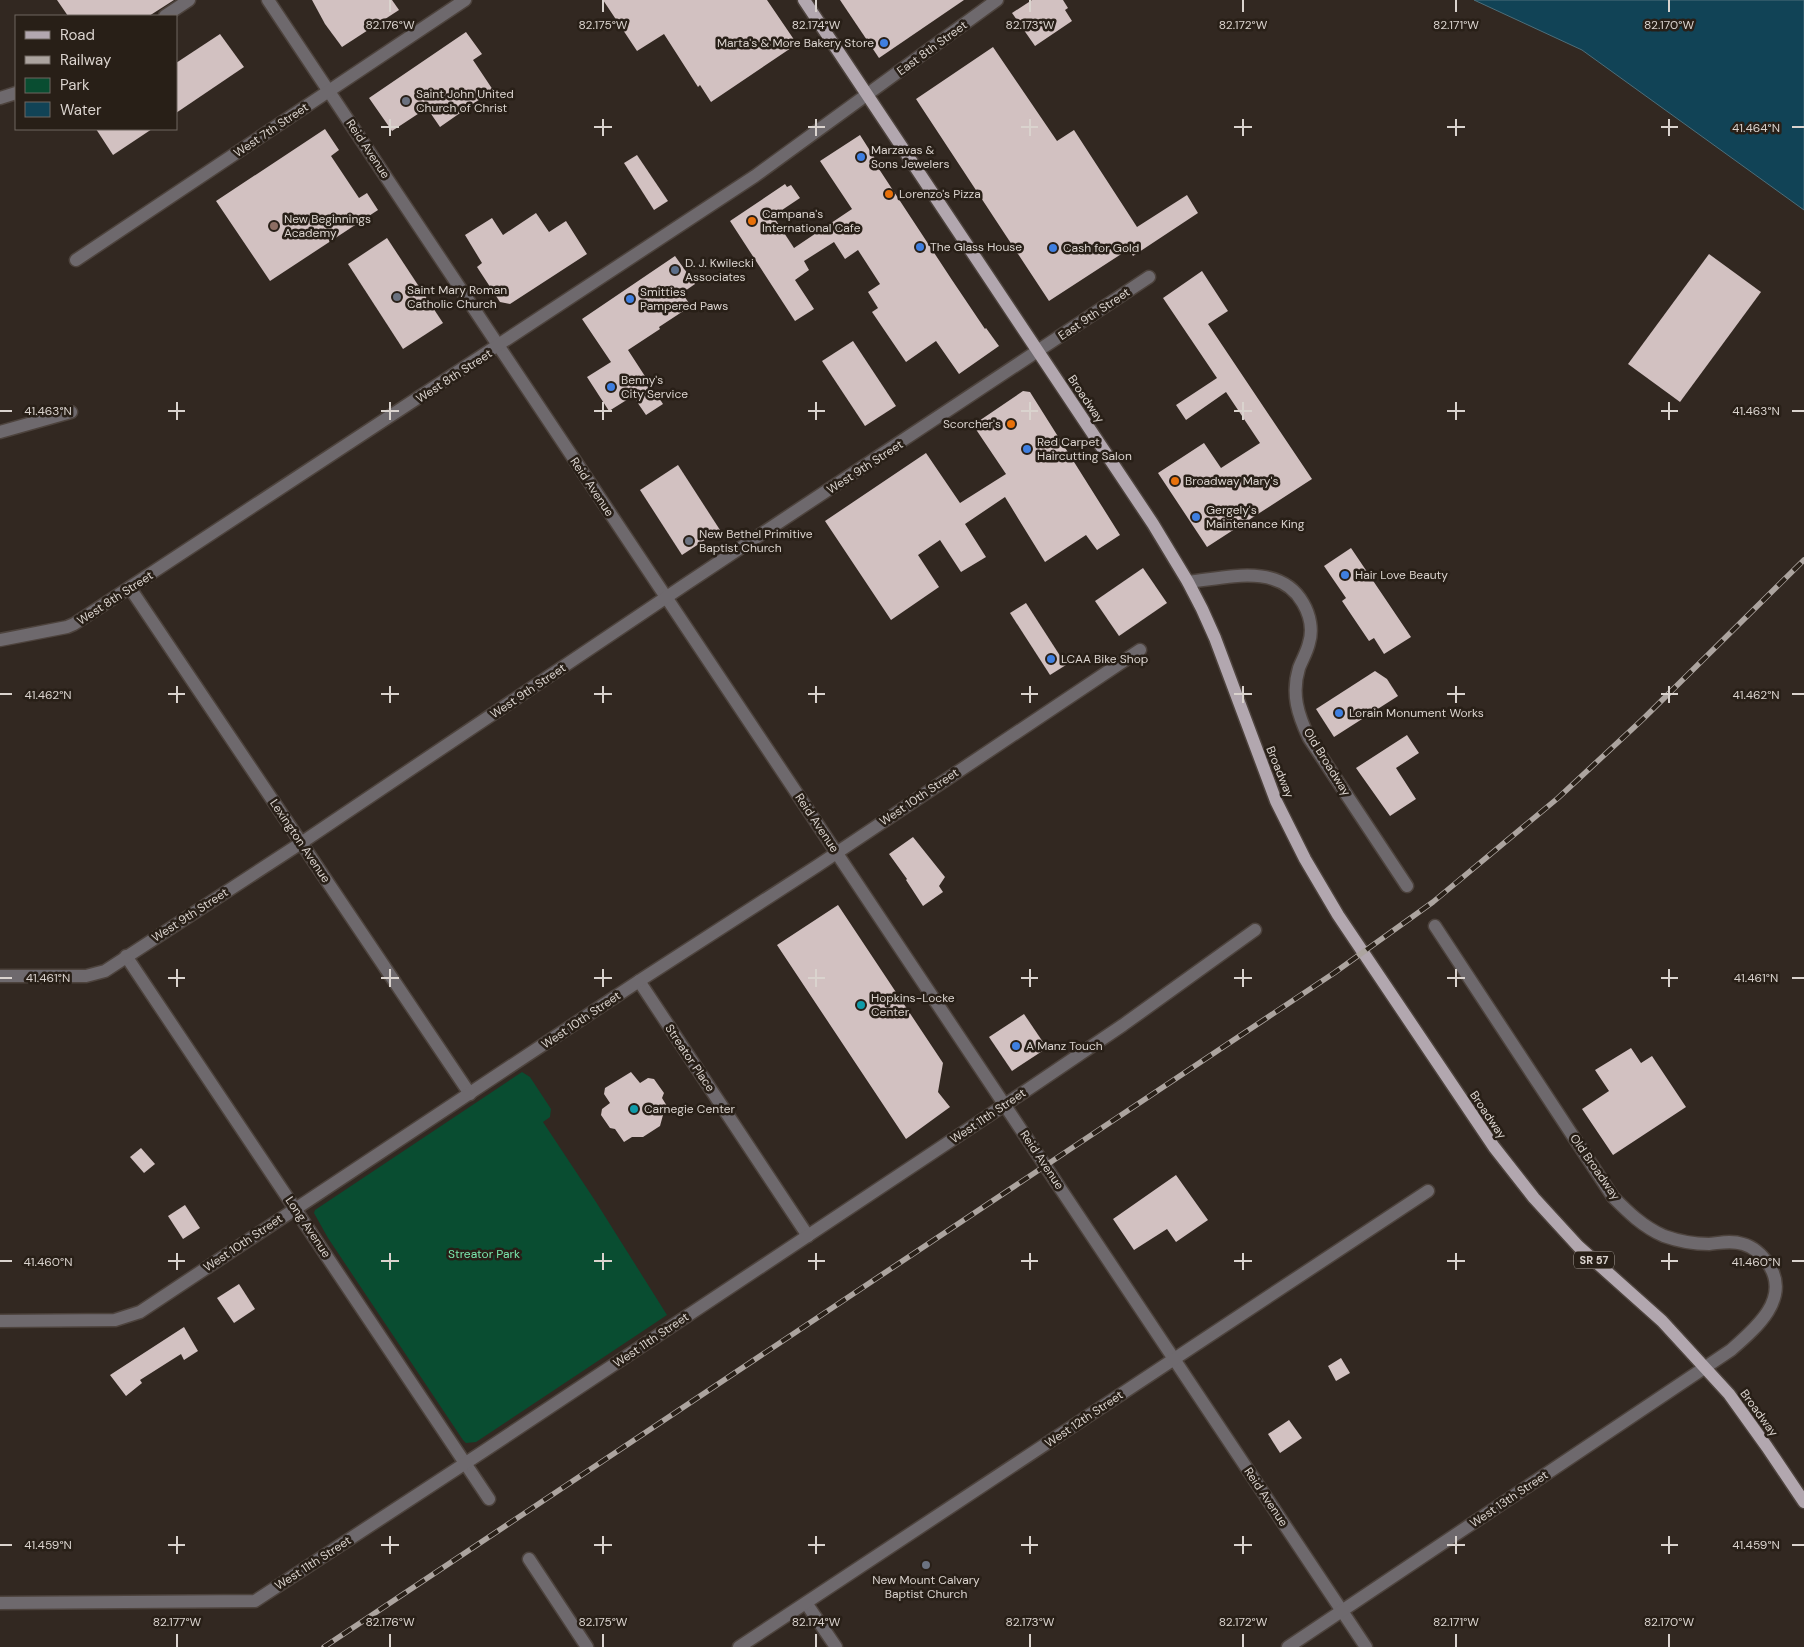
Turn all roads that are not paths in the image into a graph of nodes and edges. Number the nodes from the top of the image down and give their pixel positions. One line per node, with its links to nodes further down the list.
1 (189, 0): 6 (street)
2 (268, 0): 7 (street, Reid Avenue)
3 (465, 0): 7 (street, West 7th Street)
4 (804, 0): 9 (main road, Broadway / SR 57)
5 (997, 0): 9 (street, East 8th Street)
6 (166, 15)
7 (329, 92): 11 (street, West 7th Street); 13 (street, Reid Avenue)
8 (15, 94): 10 (street)
9 (867, 95): 13 (street, West 8th Street); 14 (main road, Broadway / SR 57)
10 (0, 98)
11 (76, 260)
12 (1150, 277): 14 (street, East 9th Street)
13 (498, 346): 18 (street, West 8th Street); 19 (street, Reid Avenue)
14 (1038, 352): 17 (main road, Broadway / SR 57); 19 (street, West 9th Street)
15 (71, 412): 16 (street)
16 (0, 432)
17 (1188, 582): 24 (street, Old Broadway); 37 (main road, Broadway / SR 57)
18 (130, 588): 20 (street, West 8th Street); 22 (street, Lexington Avenue)
19 (665, 598): 22 (street, West 9th Street); 23 (street, Reid Avenue)
20 (0, 640)
21 (1140, 650): 23 (street, West 10th Street)
22 (301, 843): 27 (street, West 9th Street); 30 (street, Lexington Avenue)
23 (837, 853): 29 (street, West 10th Street); 31 (street, Reid Avenue)
24 (1407, 886)
25 (1436, 926): 37 (street, Old Broadway)
26 (1255, 930): 31 (street, West 11th Street)
27 (126, 956): 28 (street, West 9th Street); 33 (street, Long Avenue)
28 (0, 976)
29 (639, 981): 30 (street, West 10th Street); 34 (street, Streator Place)
30 (470, 1094): 33 (street, West 10th Street)
31 (1005, 1104): 34 (street, West 11th Street); 36 (street, Reid Avenue)
32 (1428, 1191): 36 (street, West 12th Street)
33 (295, 1208): 35 (street, West 10th Street); 38 (street, Long Avenue)
34 (808, 1236): 38 (street, West 11th Street)
35 (0, 1321)
36 (1174, 1359): 42 (street, West 12th Street); 44 (street, Reid Avenue)
37 (1706, 1368): 40 (main road, Broadway / SR 57); 44 (street, West 13th Street)
38 (465, 1464): 39 (street, Long Avenue); 43 (street, West 11th Street)
39 (488, 1499)
40 (1804, 1502)
41 (529, 1560): 45 (street)
42 (806, 1602): 46 (street, West 12th Street); 47 (street)
43 (0, 1603)
44 (1342, 1611): 48 (street, West 13th Street); 49 (street, Reid Avenue)
45 (587, 1647)
46 (739, 1647)
47 (836, 1647)
48 (1288, 1647)
49 (1366, 1647)

